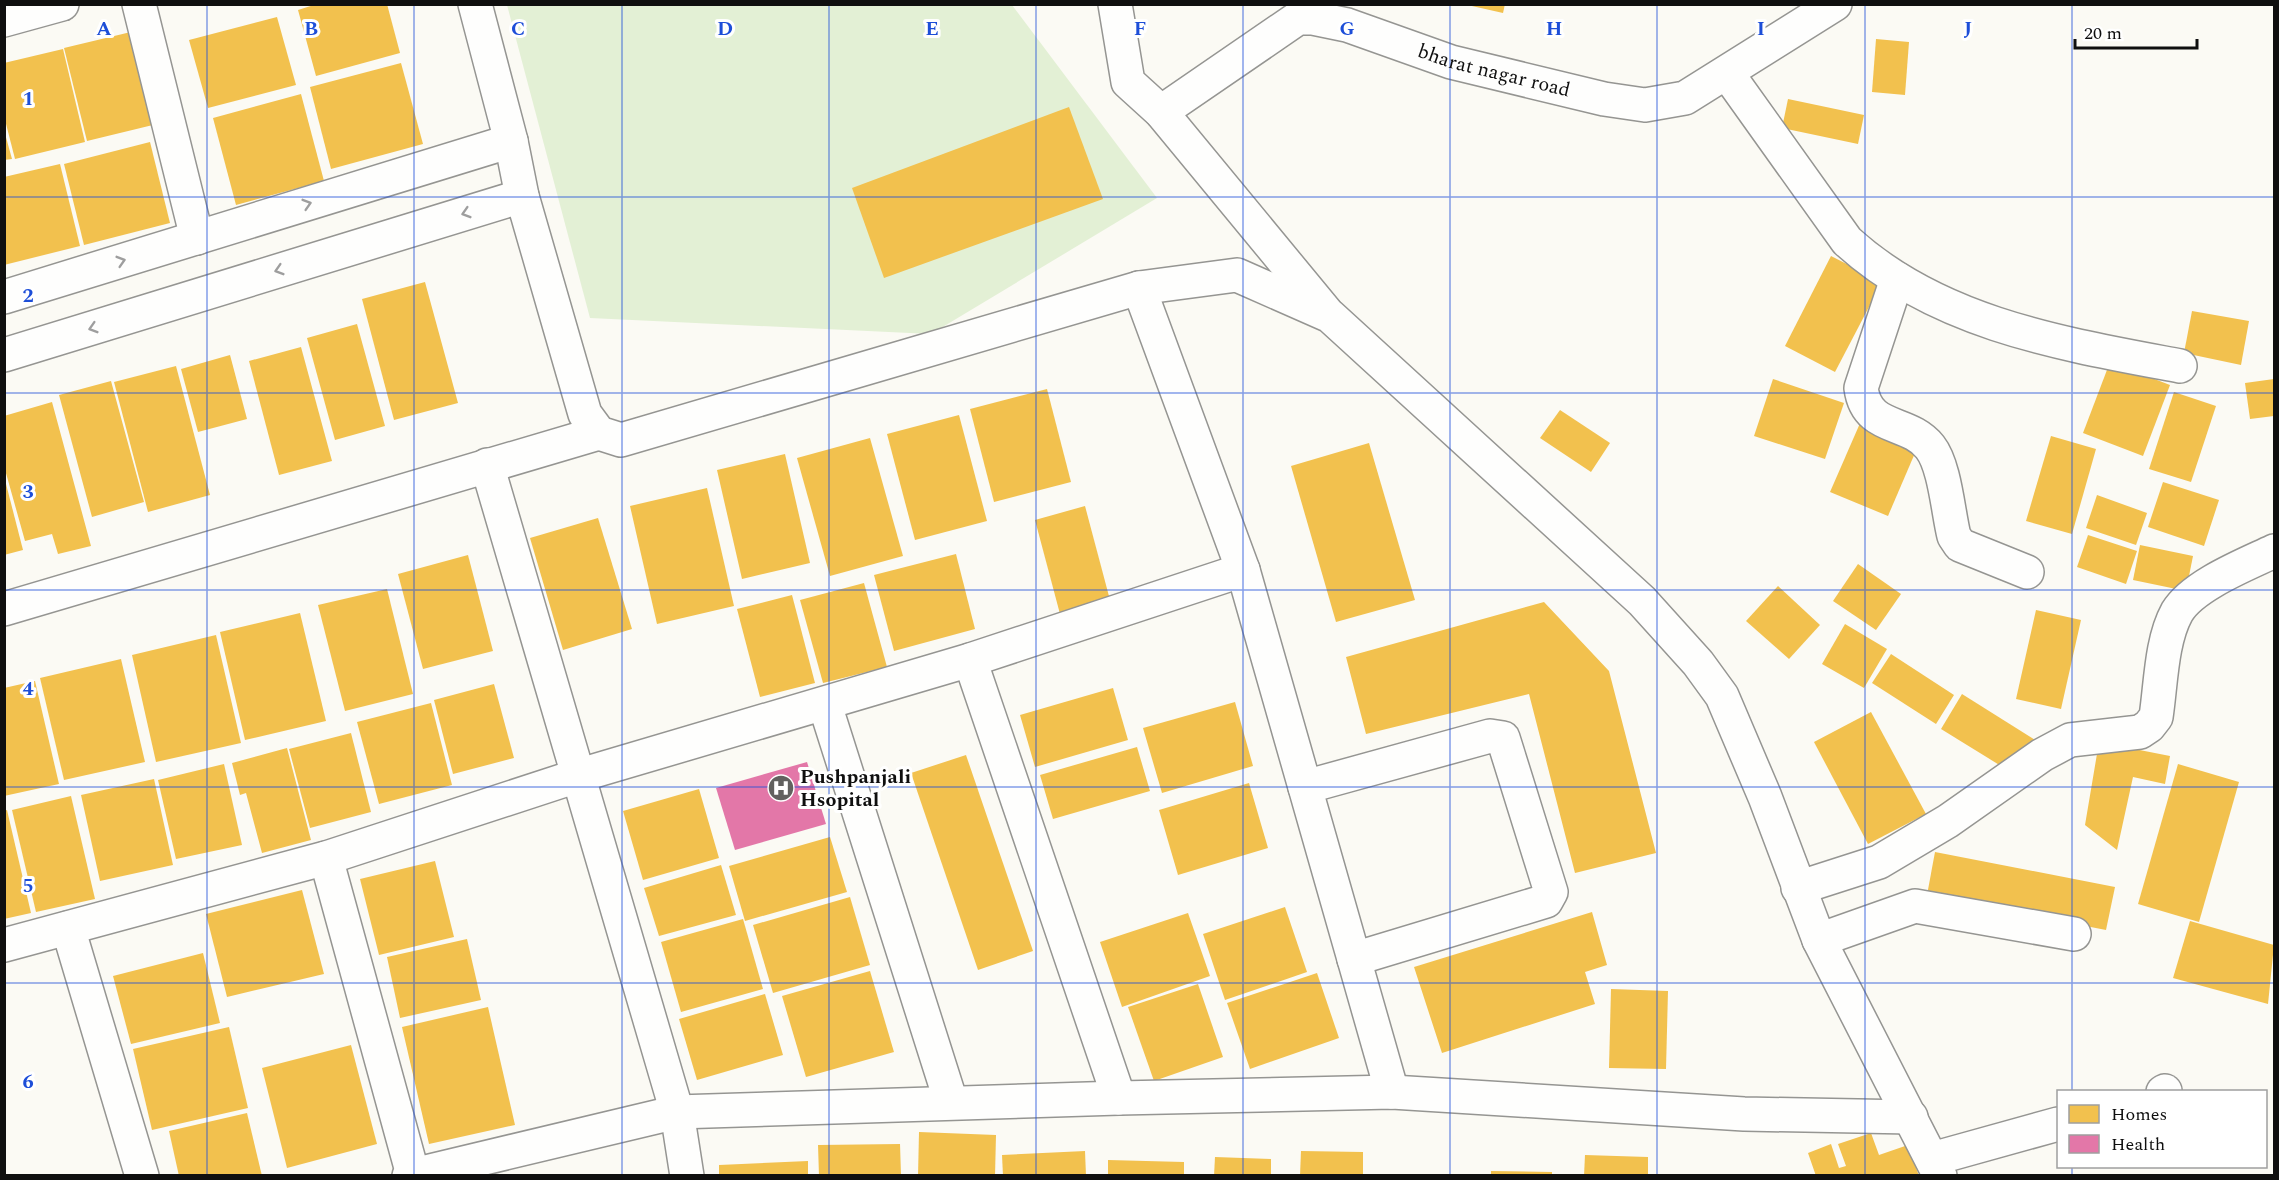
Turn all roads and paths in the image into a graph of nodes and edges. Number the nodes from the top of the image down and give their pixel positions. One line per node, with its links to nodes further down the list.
1 (62, 4): 6 (street)
2 (139, 4): 11 (street)
3 (475, 4): 9 (street)
4 (1115, 4): 8 (street)
5 (1835, 4): 7 (street, bharat nagar road)
6 (4, 20)
7 (1727, 73): 8 (street, bharat nagar road); 12 (street)
8 (1161, 112): 15 (street)
9 (511, 141): 10 (street); 11 (street, one-way to 9)
10 (522, 196): 16 (street, one-way to 16); 18 (street)
11 (197, 238): 14 (street, one-way to 11)
12 (1897, 279): 17 (street); 22 (street)
13 (1139, 288): 15 (street); 18 (street); 21 (street)
14 (4, 297)
15 (1330, 316): 29 (street)
16 (4, 355)
17 (2180, 366)
18 (599, 433): 19 (street)
19 (487, 465): 23 (street); 26 (street)
20 (2274, 551): 29 (street)
21 (1243, 570): 24 (street); 27 (street)
22 (2027, 572)
23 (4, 609)
24 (970, 660): 25 (street); 36 (street)
25 (825, 705): 26 (street); 37 (street)
26 (577, 776): 28 (street); 38 (street)
27 (1305, 787): 34 (street); 34 (street)
28 (326, 858): 30 (street); 42 (street)
29 (1798, 888): 32 (street)
30 (68, 928): 33 (street); 43 (street)
31 (2074, 934): 32 (street)
32 (1819, 940): 39 (street)
33 (4, 945)
34 (1354, 959): 35 (street)
35 (1392, 1092): 36 (street); 39 (street)
36 (1119, 1098): 37 (street)
37 (951, 1102): 38 (street)
38 (677, 1112): 42 (street); 44 (street)
39 (1911, 1117): 41 (street)
40 (2057, 1124): 41 (street)
41 (1936, 1167)
42 (411, 1175)
43 (142, 1176)
44 (687, 1176)

